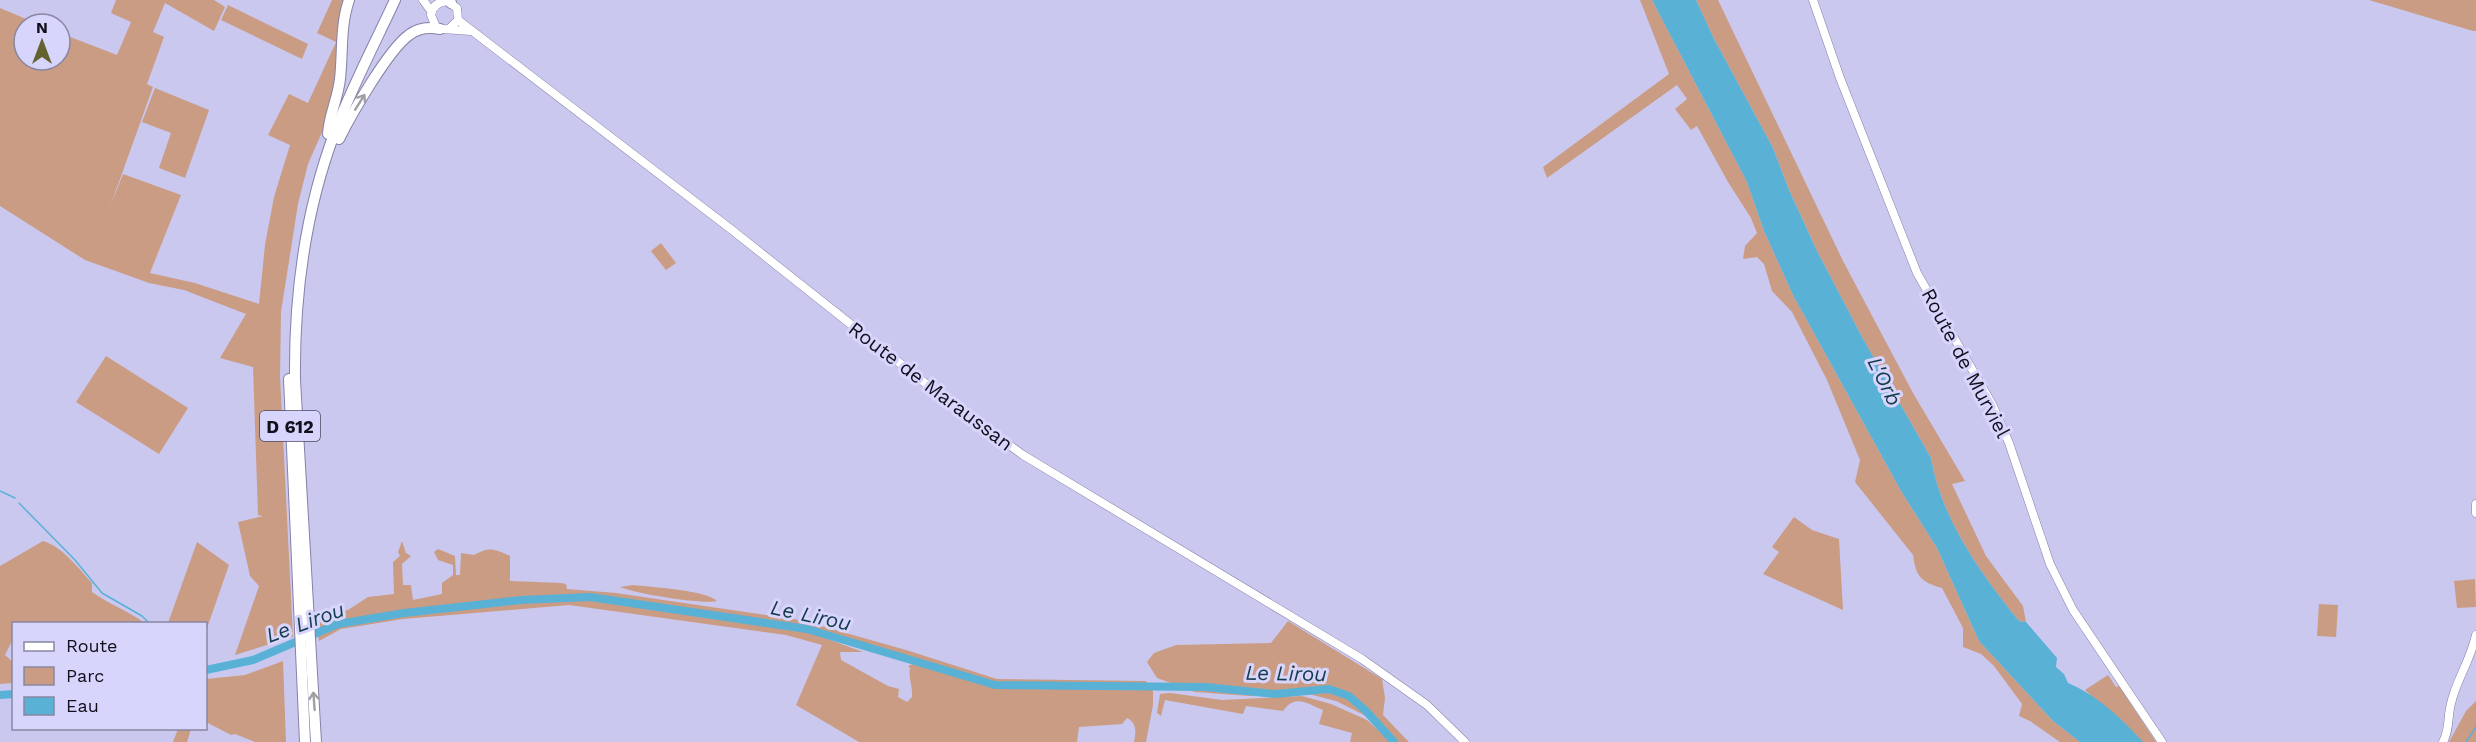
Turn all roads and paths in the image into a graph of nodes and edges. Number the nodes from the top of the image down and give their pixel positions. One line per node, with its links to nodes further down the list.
1 (349, 0): 12 (highway)
2 (388, 0): 12 (highway, D 612)
3 (395, 0): 13 (highway, D 612)
4 (423, 0): 8 (main road)
5 (1813, 0): 24 (main road, Route de Murviel)
6 (450, 1): 7 (main road); 9 (main road)
7 (435, 2): 8 (main road)
8 (431, 11): 10 (main road)
9 (458, 20): 10 (main road); 11 (main road, Route de Maraussan)
10 (445, 28): 11 (main road, Route de Maraussan); 13 (highway, one-way to 10)
11 (471, 31): 19 (main road, Route de Maraussan)
12 (328, 134): 16 (highway, D 612)
13 (317, 192): 16 (highway, D 612)
14 (2476, 504): 15 (main road)
15 (2476, 513)
16 (304, 612): 18 (highway, D 612)
17 (2476, 635): 25 (main road)
18 (306, 661): 20 (highway, D 612); 21 (highway, D 612, one-way to 18)
19 (1419, 700): 22 (main road, Route de Maraussan); 23 (main road, Route de Maraussan)
20 (305, 742)
21 (316, 742)
22 (1459, 742)
23 (1465, 742)
24 (2162, 742)
25 (2443, 742)

